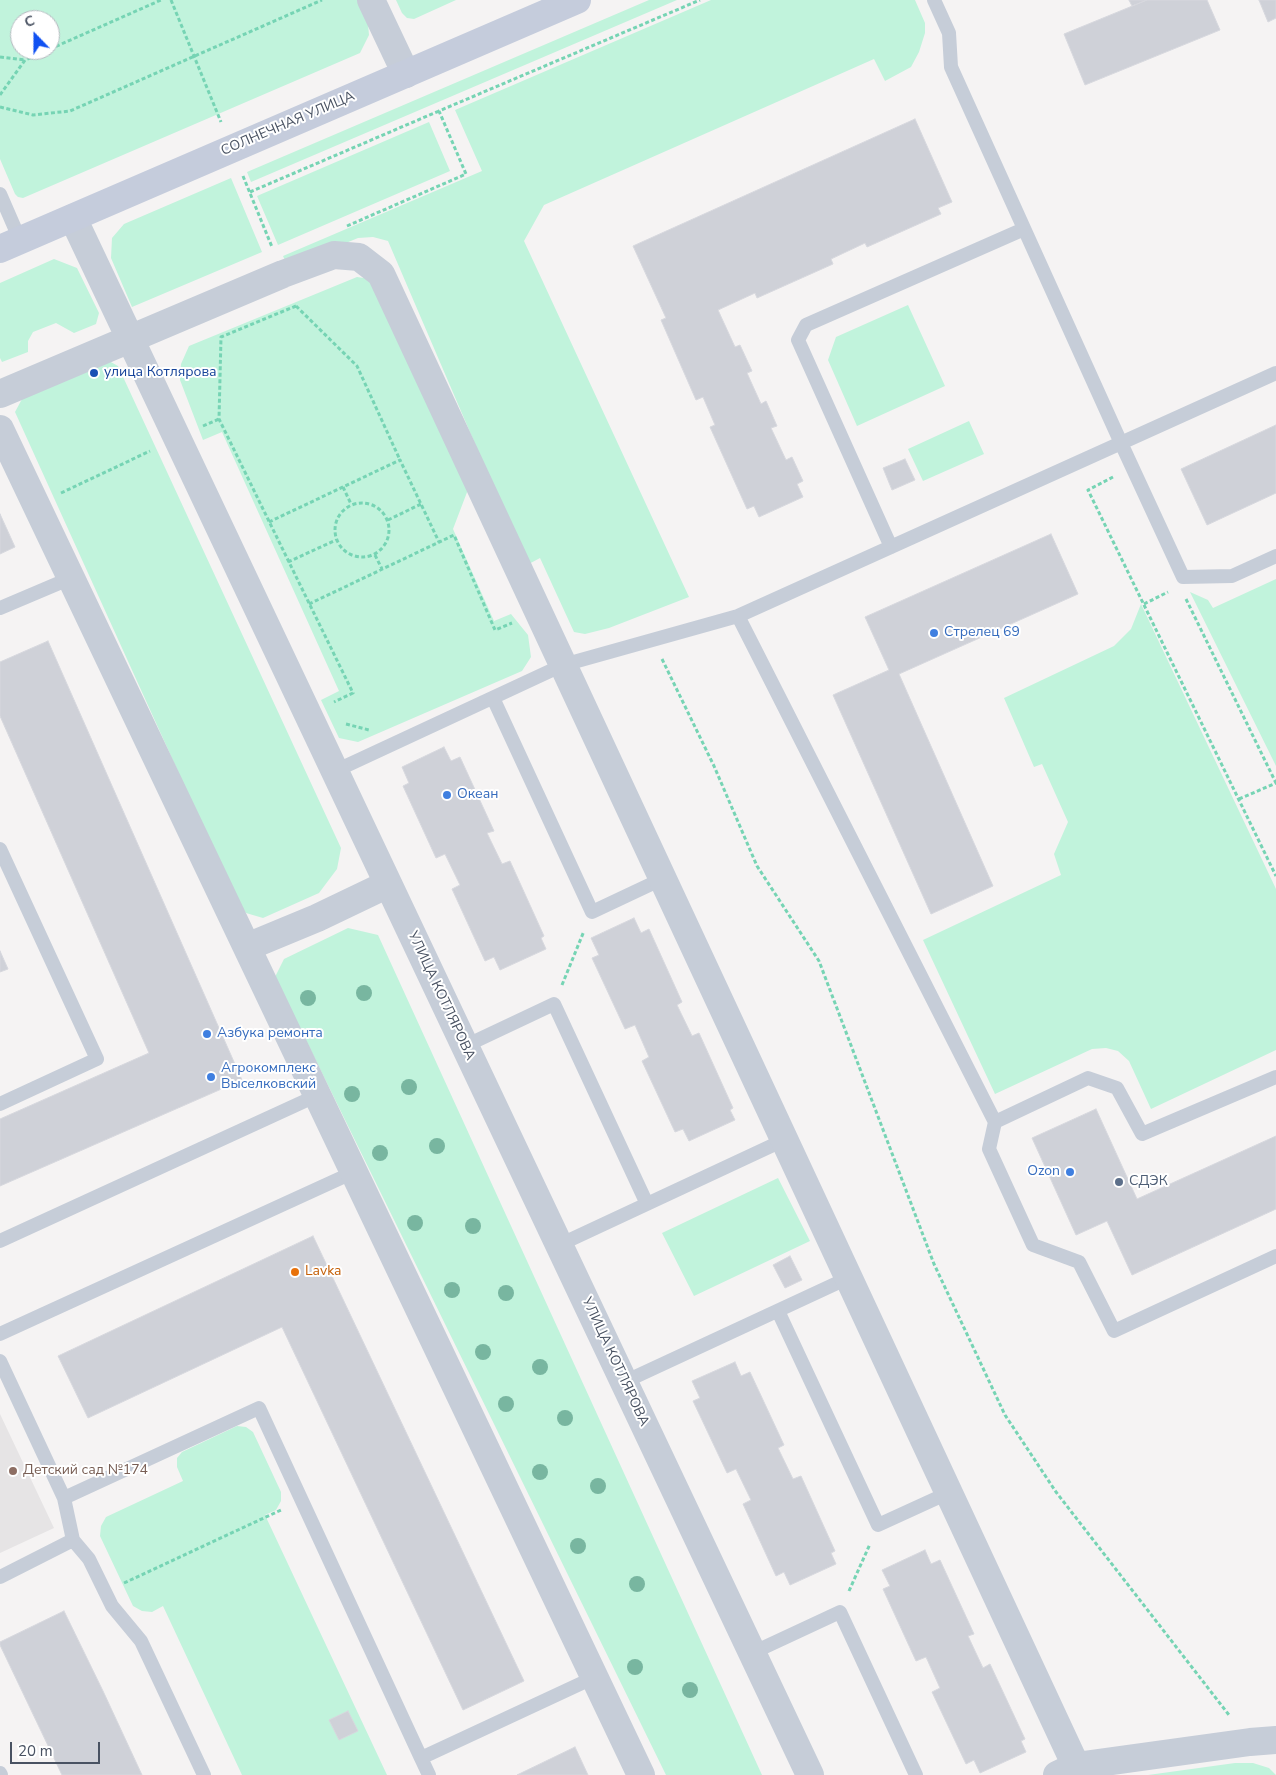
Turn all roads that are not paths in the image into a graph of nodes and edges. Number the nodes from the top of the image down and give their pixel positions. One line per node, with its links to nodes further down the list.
1 (371, 0): 4 (street)
2 (577, 0): 4 (main road, СОЛНЕЧНАЯ УЛИЦА)
3 (934, 0): 7 (lane)
4 (406, 74): 6 (main road, СОЛНЕЧНАЯ УЛИЦА)
5 (0, 194): 8 (lane)
6 (73, 218): 8 (main road, СОЛНЕЧНАЯ УЛИЦА); 9 (street, УЛИЦА КОТЛЯРОВА)
7 (1024, 229): 13 (lane); 14 (lane)
8 (10, 245)
9 (131, 339): 11 (street); 19 (street); 21 (street, УЛИЦА КОТЛЯРОВА)
10 (1276, 373): 13 (lane)
11 (0, 394)
12 (0, 430): 16 (street)
13 (1121, 443): 14 (lane); 15 (lane)
14 (891, 547): 18 (lane)
15 (1276, 556)
16 (71, 578): 17 (lane); 25 (street)
17 (0, 608)
18 (738, 616): 19 (lane); 30 (lane)
19 (563, 665): 20 (lane); 23 (street)
20 (493, 698): 21 (lane); 23 (lane)
21 (335, 772): 24 (street, УЛИЦА КОТЛЯРОВА)
22 (0, 849): 29 (lane)
23 (662, 879): 31 (street)
24 (388, 884): 25 (street); 26 (street, УЛИЦА КОТЛЯРОВА)
25 (247, 947): 28 (street)
26 (465, 1046): 33 (lane); 35 (street, УЛИЦА КОТЛЯРОВА)
27 (1276, 1077): 30 (lane)
28 (318, 1096): 32 (street); 34 (lane)
29 (0, 1104)
30 (995, 1122): 36 (lane)
31 (784, 1140): 33 (lane); 37 (street)
32 (354, 1172): 39 (lane); 47 (street)
33 (647, 1204): 35 (lane)
34 (0, 1241)
35 (559, 1245): 41 (street, УЛИЦА КОТЛЯРОВА)
36 (1276, 1256)
37 (848, 1278): 38 (lane); 42 (street)
38 (778, 1311): 41 (lane); 42 (lane)
39 (0, 1334)
40 (0, 1361): 43 (lane)
41 (624, 1382): 46 (street, УЛИЦА КОТЛЯРОВА)
42 (948, 1493): 50 (street)
43 (64, 1498): 44 (lane); 49 (lane)
44 (73, 1540): 45 (lane); 51 (lane)
45 (0, 1577)
46 (752, 1653): 54 (street, УЛИЦА КОТЛЯРОВА); 55 (lane)
47 (595, 1677): 49 (lane); 53 (street)
48 (1263, 1741): 50 (street)
49 (421, 1758): 52 (lane)
50 (1066, 1771)
51 (204, 1775)
52 (429, 1775)
53 (641, 1775)
54 (810, 1775)
55 (916, 1775)

